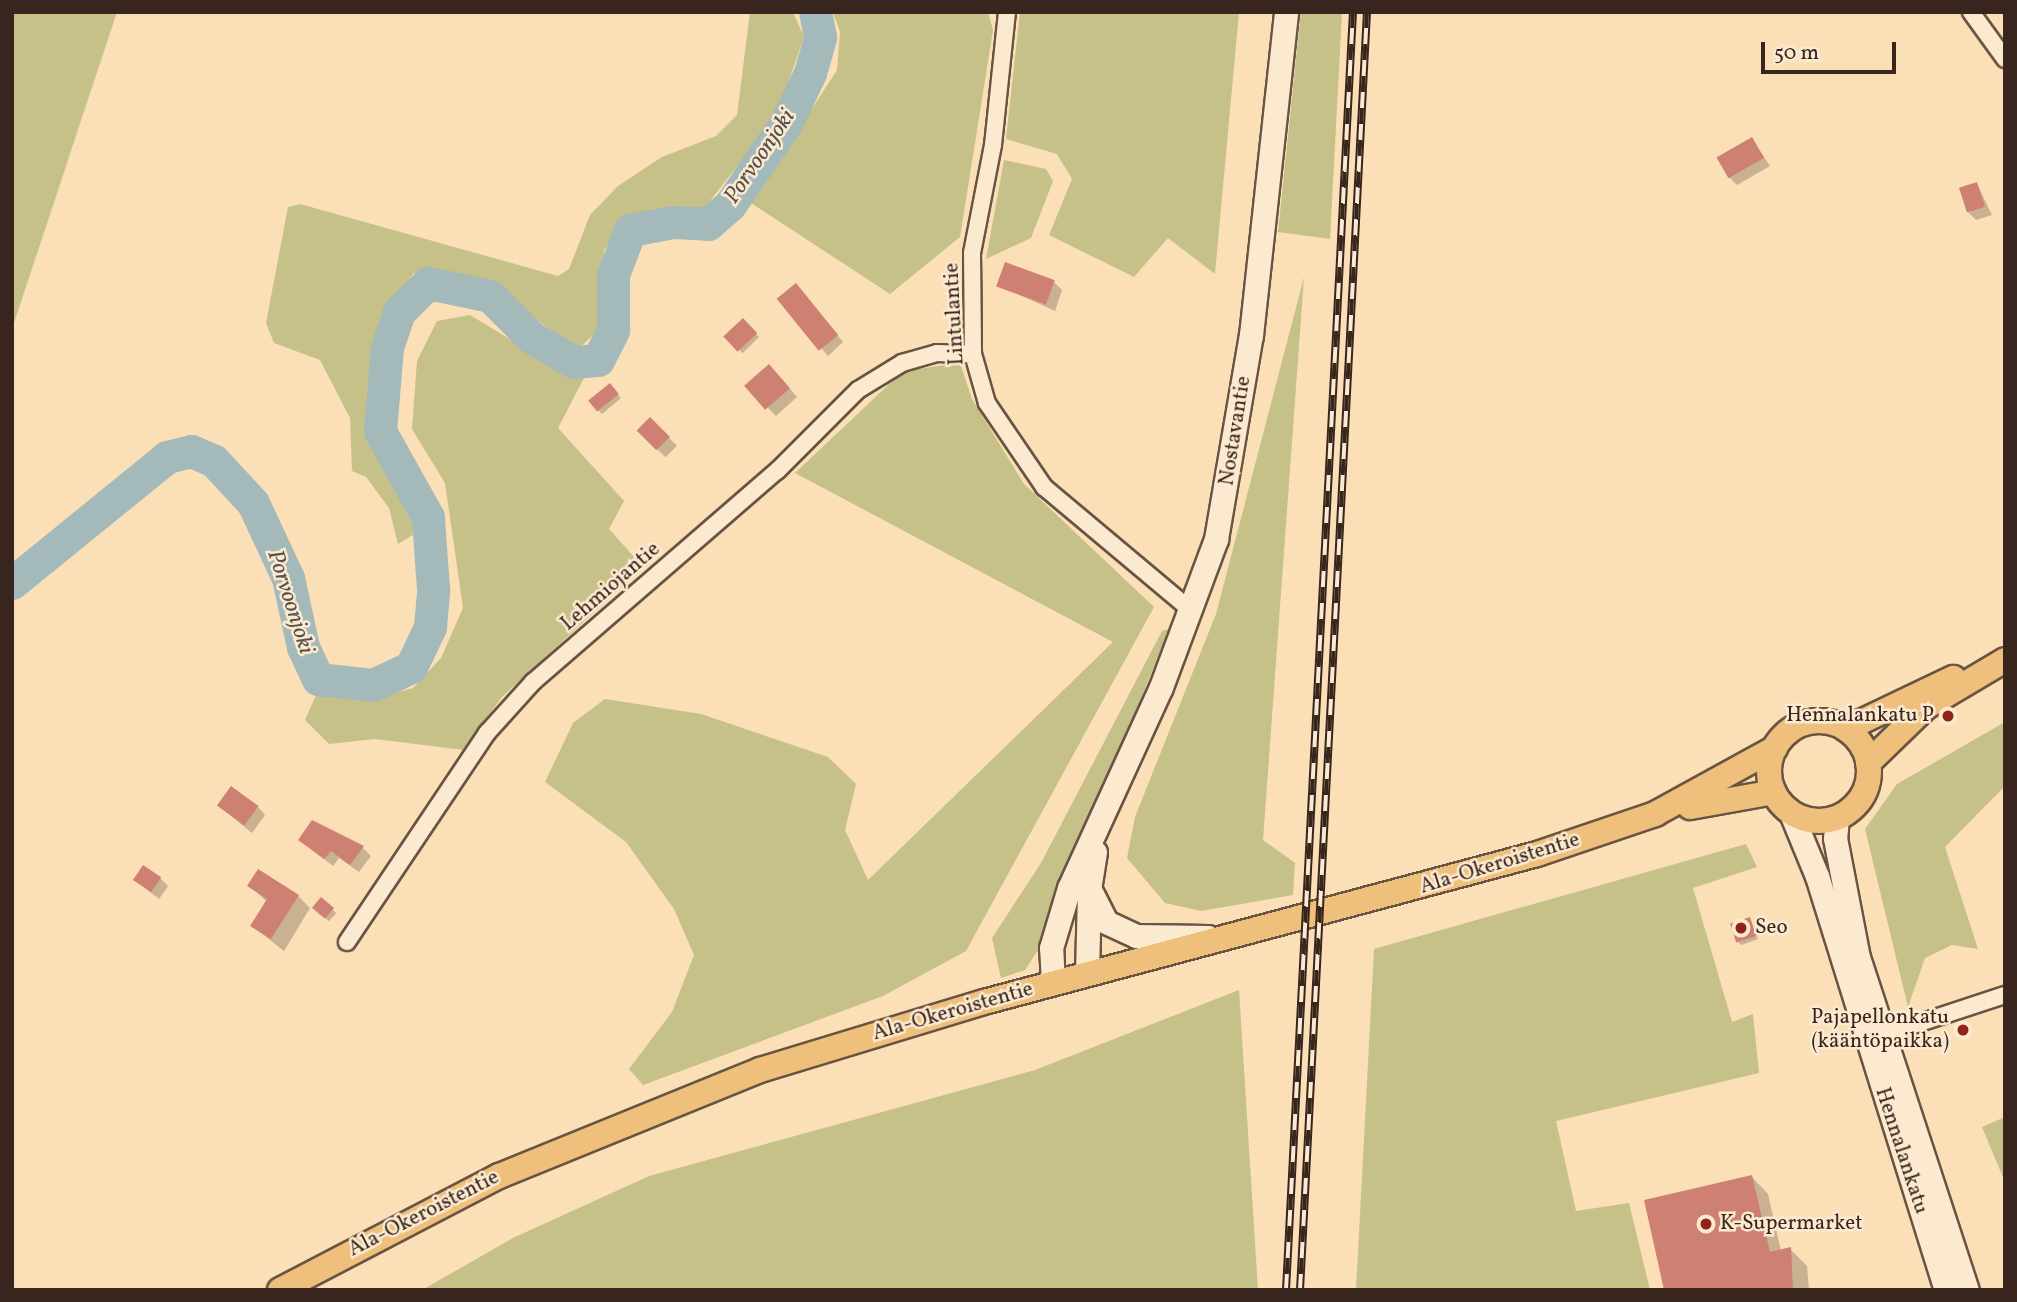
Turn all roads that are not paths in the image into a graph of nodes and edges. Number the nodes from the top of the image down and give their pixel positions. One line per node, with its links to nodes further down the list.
1 (1007, 12): 5 (street, Lintulantie)
2 (1286, 12): 6 (street, Nostavantie)
3 (1971, 12): 4 (street)
4 (2005, 59)
5 (974, 354): 6 (street, Lintulantie); 18 (street, Lehmiojantie)
6 (1192, 611): 15 (street, Nostavantie)
7 (1997, 664): 8 (main road); 10 (main road)
8 (1846, 729): 9 (main road); 10 (main road)
9 (1775, 748): 11 (main road); 13 (main road, Ala-Okeroistentie)
10 (1868, 763): 14 (main road)
11 (1774, 792): 12 (main road); 13 (main road, Ala-Okeroistentie)
12 (1791, 813): 14 (main road); 22 (street, Hennalankatu)
13 (1655, 814): 17 (main road, Ala-Okeroistentie)
14 (1837, 817): 22 (street, Hennalankatu)
15 (1099, 828): 16 (street, Nostavantie); 20 (street, Nostavantie)
16 (1089, 888): 17 (street); 19 (street, Nostavantie)
17 (1231, 936): 19 (main road, Ala-Okeroistentie)
18 (347, 942)
19 (1087, 974): 20 (main road, Ala-Okeroistentie)
20 (1053, 984): 23 (main road, Ala-Okeroistentie)
21 (2005, 995): 22 (street)
22 (1875, 1037): 24 (street, Hennalankatu); 25 (street, Hennalankatu)
23 (280, 1290)
24 (1946, 1290)
25 (1967, 1290)

